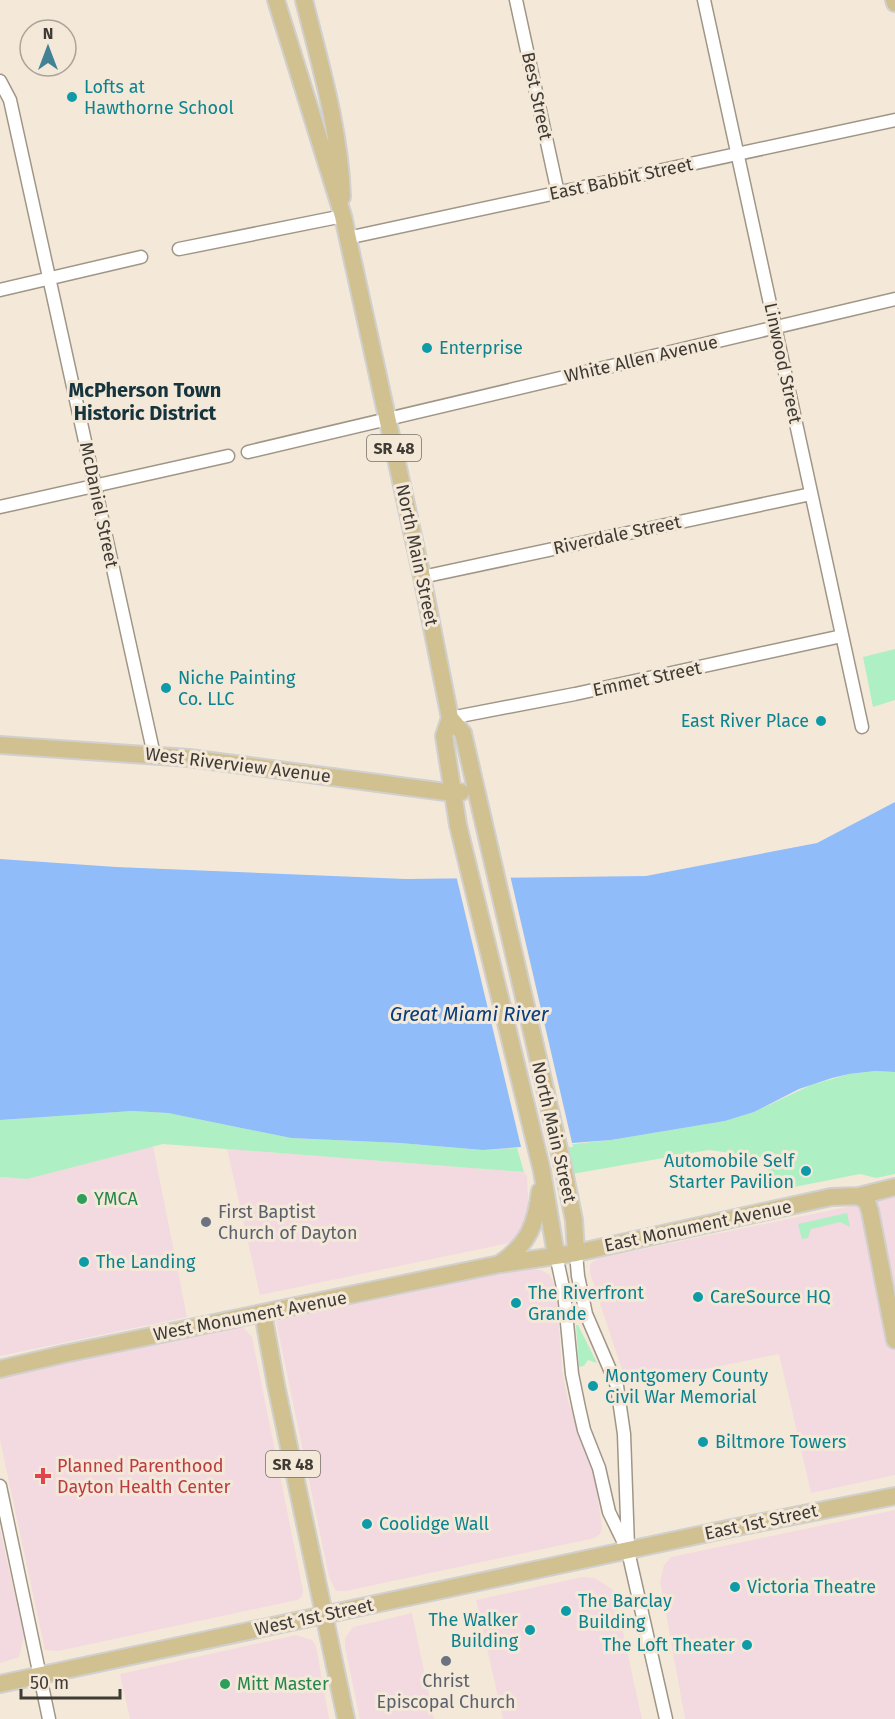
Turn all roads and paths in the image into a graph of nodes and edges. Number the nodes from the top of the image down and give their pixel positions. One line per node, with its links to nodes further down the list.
1 (276, 0): 9 (main road, North Main Street / SR 48)
2 (304, 0): 9 (main road, North Main Street / SR 48)
3 (516, 0): 8 (street, Best Street)
4 (704, 0): 7 (street, Linwood Street)
5 (0, 81): 13 (street, McDaniel Street)
6 (895, 120): 7 (street, East Babbit Street)
7 (738, 154): 8 (street, East Babbit Street); 16 (street, Linwood Street)
8 (558, 193): 10 (street, East Babbit Street)
9 (343, 216): 10 (main road, North Main Street / SR 48); 11 (street)
10 (348, 238): 17 (main road, North Main Street / SR 48)
11 (179, 249)
12 (141, 257): 13 (street)
13 (49, 279): 14 (street); 20 (street, McDaniel Street)
14 (0, 290)
15 (895, 299): 16 (street, White Allen Avenue)
16 (776, 327): 17 (street, White Allen Avenue); 21 (street, Linwood Street)
17 (387, 418): 18 (street, White Allen Avenue); 23 (main road, North Main Street / SR 48)
18 (248, 452)
19 (228, 456): 20 (street)
20 (95, 486): 22 (street); 28 (street, McDaniel Street)
21 (812, 494): 23 (street, Riverdale Street); 24 (street, Linwood Street)
22 (0, 507)
23 (422, 577): 25 (main road, North Main Street / SR 48)
24 (842, 636): 25 (street, Emmet Street); 26 (street, Linwood Street)
25 (450, 718): 29 (main road, North Main Street / SR 48); 30 (main road, North Main Street / SR 48)
26 (862, 727)
27 (0, 745): 28 (main road, West Riverview Avenue)
28 (154, 755): 30 (main road, West Riverview Avenue)
29 (475, 790): 30 (main road, West Riverview Avenue); 34 (main road, North Main Street / SR 48)
30 (453, 794): 31 (main road, North Main Street / SR 48)
31 (542, 1175): 35 (main road, North Main Street); 36 (main road, SR 48)
32 (895, 1187): 33 (main road, East Monument Avenue)
33 (859, 1196): 34 (main road, East Monument Avenue); 38 (main road)
34 (576, 1253): 35 (main road, East Monument Avenue); 42 (street, North Main Street)
35 (556, 1255): 36 (main road, East Monument Avenue); 42 (street, North Main Street)
36 (500, 1264): 37 (main road, West Monument Avenue)
37 (263, 1313): 39 (main road, West Monument Avenue); 43 (main road, SR 48)
38 (895, 1340)
39 (0, 1369)
40 (0, 1486): 44 (street)
41 (895, 1496): 42 (main road, East 1st Street)
42 (628, 1551): 43 (main road, West 1st Street); 48 (street, North Main Street)
43 (325, 1615): 44 (main road, West 1st Street); 47 (main road, SR 48)
44 (39, 1675): 45 (main road, West 1st Street); 46 (street)
45 (0, 1684)
46 (49, 1719)
47 (346, 1719)
48 (666, 1719)

